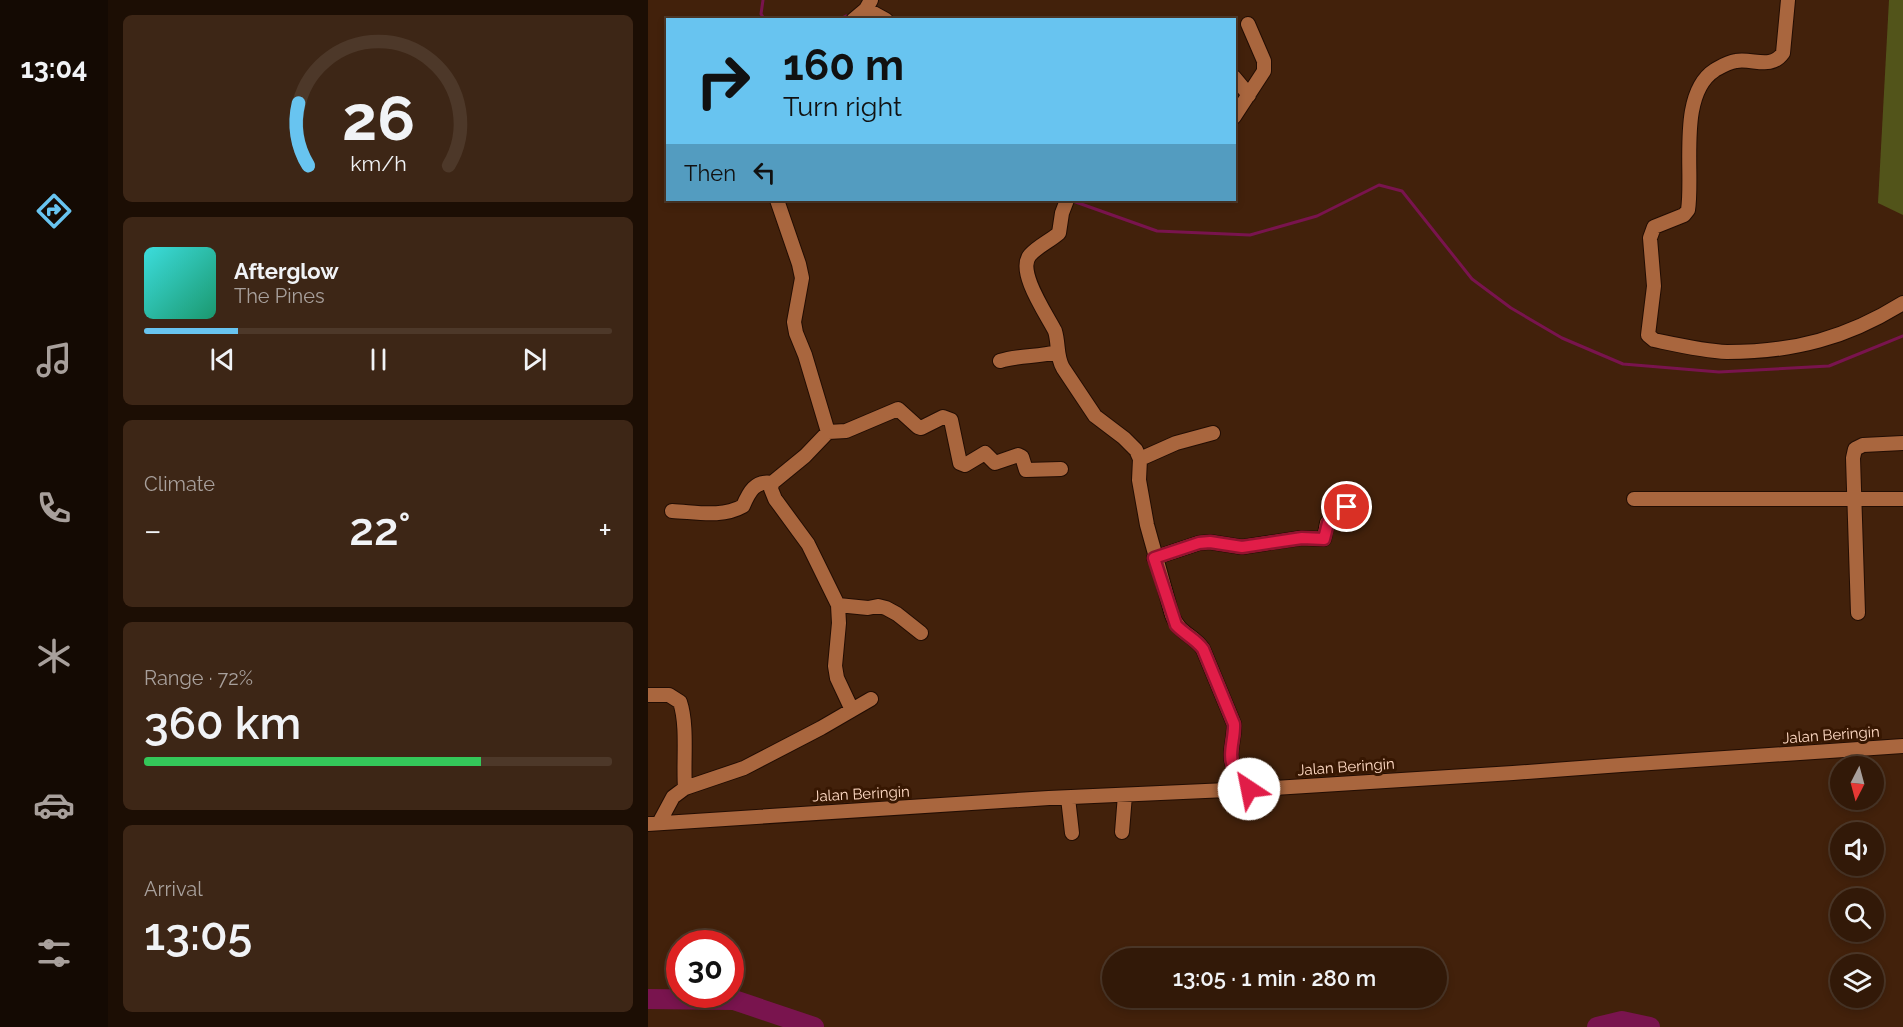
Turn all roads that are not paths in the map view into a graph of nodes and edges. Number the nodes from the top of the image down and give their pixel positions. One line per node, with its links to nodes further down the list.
1 (1788, 0): 10 (street)
2 (863, 10): 3 (street)
3 (881, 18)
4 (1248, 24): 6 (street)
5 (1236, 79): 6 (street)
6 (1249, 95): 7 (street)
7 (1236, 114)
8 (777, 201): 13 (street)
9 (1065, 206): 11 (street)
10 (1903, 303)
11 (1057, 352): 12 (street); 16 (street)
12 (1000, 361)
13 (828, 432): 17 (street); 18 (street)
14 (1213, 433): 16 (street)
15 (1903, 443): 21 (street)
16 (1140, 459): 24 (street)
17 (1061, 469)
18 (772, 483): 23 (street); 25 (street)
19 (1634, 499): 21 (street)
20 (1903, 499): 21 (street)
21 (1854, 500): 26 (street)
22 (1347, 507): 24 (street)
23 (672, 511)
24 (1154, 558): 33 (street)
25 (838, 605): 27 (street); 30 (street)
26 (1858, 613)
27 (921, 633)
28 (648, 694): 32 (street)
29 (871, 699): 30 (street)
30 (852, 710): 32 (street)
31 (1903, 747): 33 (street, Jalan Beringin)
32 (686, 788): 36 (street)
33 (1249, 789): 34 (street, Jalan Beringin)
34 (1125, 795): 35 (street, Jalan Beringin); 37 (street)
35 (1068, 798): 36 (street, Jalan Beringin); 38 (street)
36 (654, 823)
37 (1122, 832)
38 (1072, 833)

